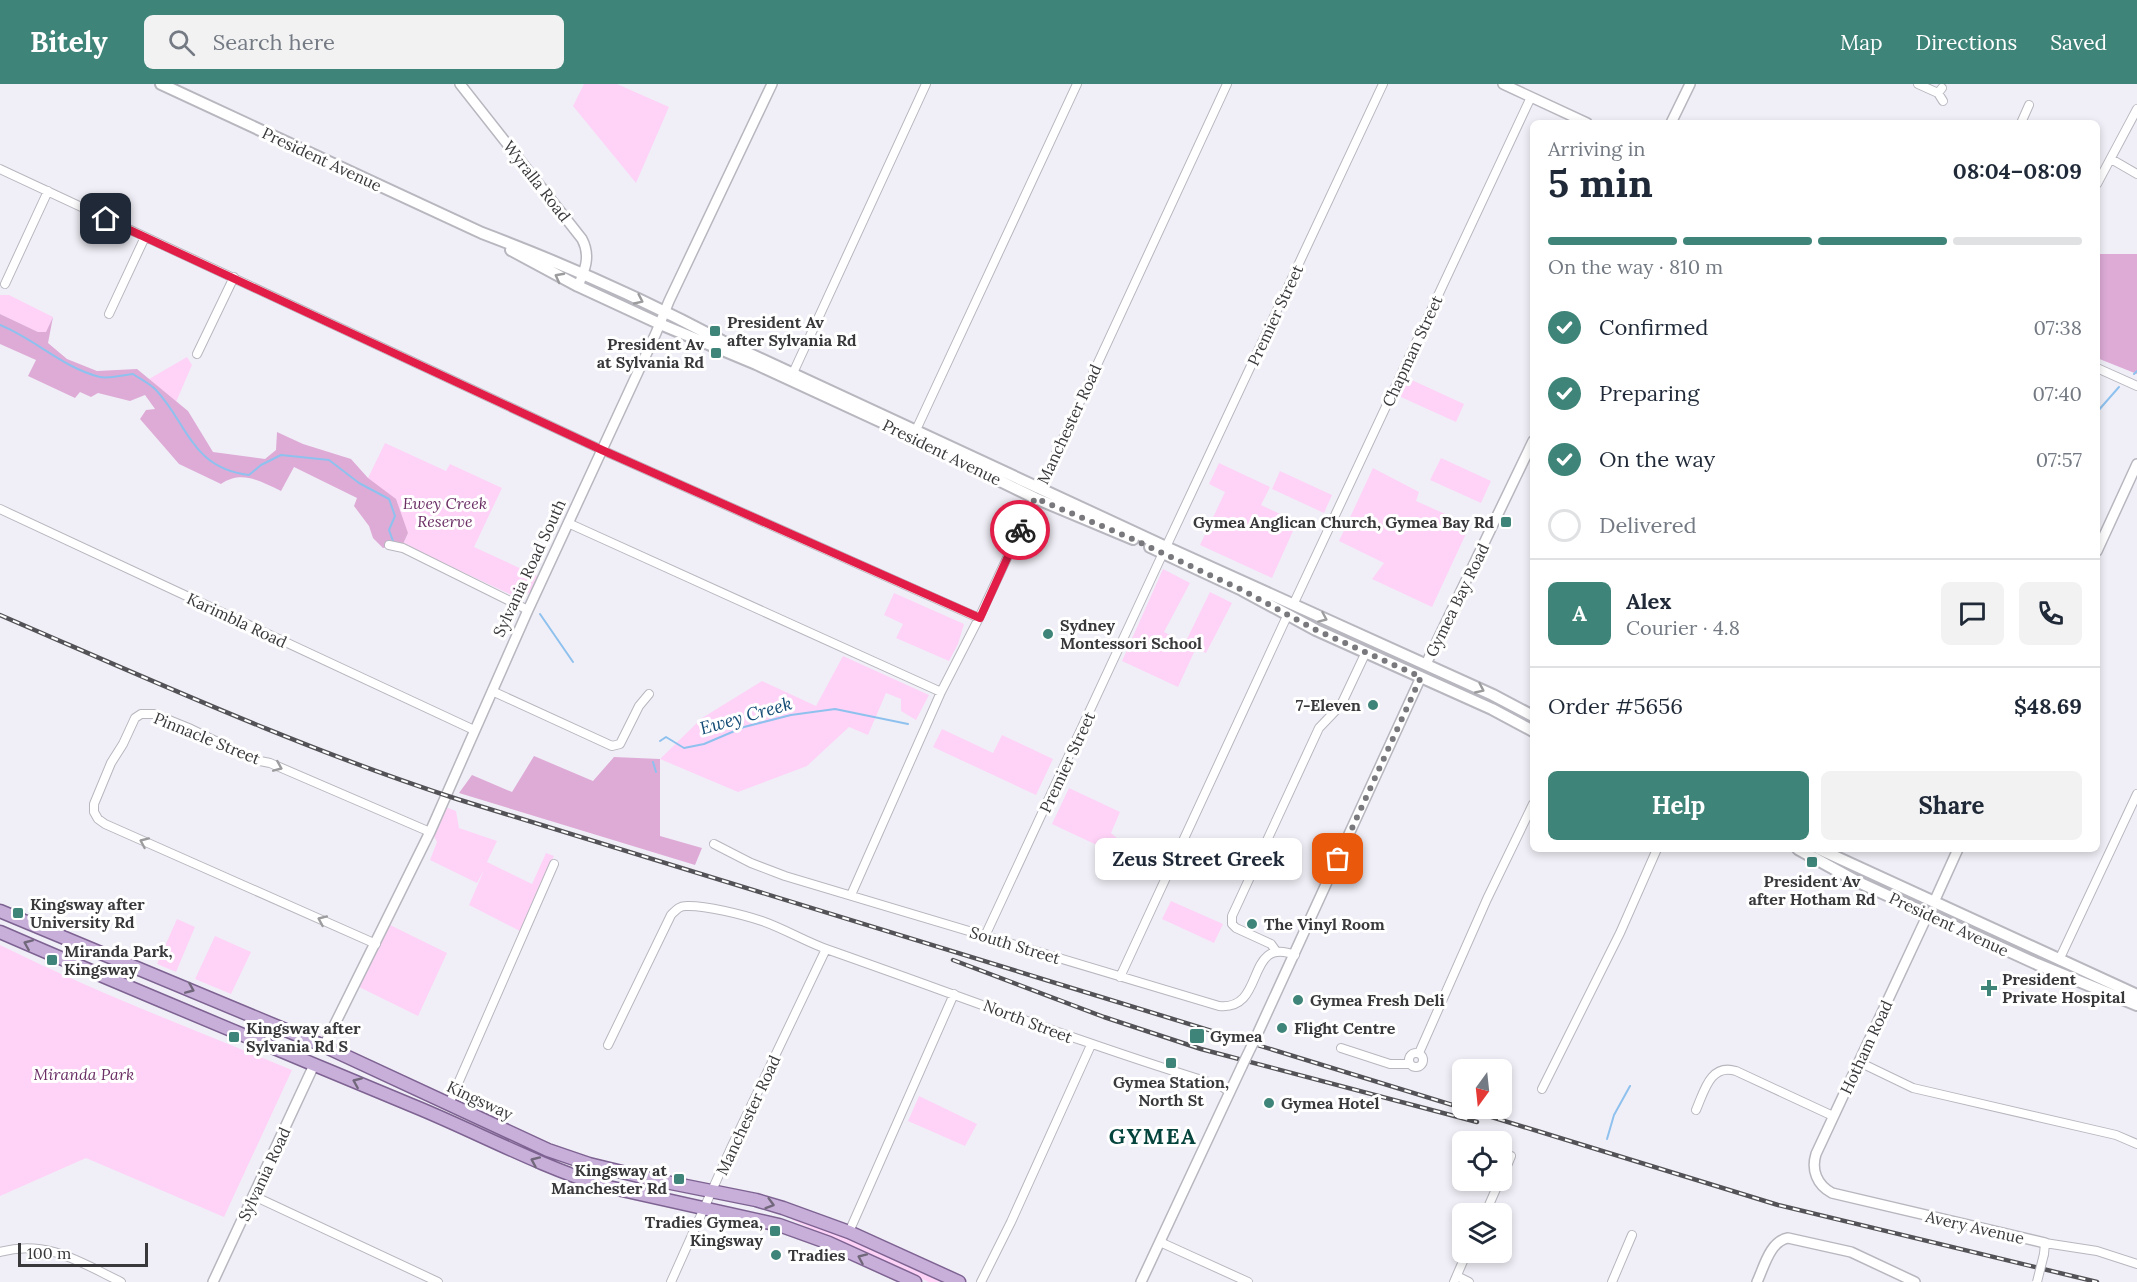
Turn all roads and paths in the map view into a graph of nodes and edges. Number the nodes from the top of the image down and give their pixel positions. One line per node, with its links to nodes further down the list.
1 (161, 84): 23 (main road, President Avenue)
2 (460, 84): 25 (street, Wyralla Road)
3 (772, 84): 29 (street, Sylvania Road South)
4 (926, 84): 34 (street)
5 (1077, 84): 36 (street)
6 (1227, 84): 40 (street, Manchester Road)
7 (1383, 84): 45 (street, Premier Street)
8 (1503, 84): 11 (street)
9 (1690, 84): 16 (street)
10 (1918, 84): 12 (street)
11 (1531, 97): 15 (street); 47 (street, Chapman Street)
12 (1943, 100)
13 (2029, 105): 17 (street)
14 (2137, 109): 18 (street)
15 (1581, 120)
16 (1672, 120)
17 (2022, 120)
18 (2111, 159): 20 (street); 21 (street)
19 (0, 169): 22 (street)
20 (2137, 174)
21 (2100, 179)
22 (48, 191): 24 (street); 27 (street)
23 (482, 233): 25 (main road, President Avenue); 28 (main road, President Avenue, one-way to 23)
24 (145, 237): 26 (street); 30 (street)
25 (583, 274): 28 (street, Wyralla Road); 29 (main road, President Avenue, one-way to 29)
26 (234, 277): 32 (street); 37 (street)
27 (5, 284)
28 (578, 286): 31 (main road, President Avenue)
29 (664, 312): 31 (street, Sylvania Road South); 34 (main road, President Avenue)
30 (109, 314)
31 (660, 324): 37 (street, Sylvania Road South); 40 (main road, President Avenue)
32 (198, 354)
33 (2100, 369): 35 (street)
34 (793, 373): 36 (main road, President Avenue)
35 (2137, 386)
36 (916, 430): 40 (main road, President Avenue)
37 (602, 450): 42 (street, Sylvania Road South); 48 (street)
38 (1528, 463): 50 (street, Gymea Bay Road)
39 (2137, 464): 43 (street)
40 (1037, 493): 45 (main road, President Avenue); 48 (street, Manchester Road)
41 (0, 509): 57 (street, Karimbla Road)
42 (568, 523): 46 (street, Sylvania Road South); 53 (street)
43 (2100, 544)
44 (388, 545): 46 (street)
45 (1165, 550): 47 (main road, President Avenue); 72 (street, Premier Street)
46 (528, 610): 52 (street, Sylvania Road South)
47 (1291, 610): 49 (main road, President Avenue); 50 (main road, President Avenue, one-way to 50); 79 (street, Chapman Street)
48 (980, 618): 53 (street, Manchester Road)
49 (1366, 652): 51 (main road, President Avenue); 75 (street)
50 (1426, 664): 51 (main road, Gymea Bay Road); 55 (main road, President Avenue, one-way to 55)
51 (1421, 677): 56 (main road, President Avenue); 76 (street, Gymea Bay Road)
52 (492, 691): 54 (street); 57 (street, Sylvania Road South)
53 (941, 692): 67 (street, Manchester Road)
54 (649, 694)
55 (1530, 714)
56 (1530, 729)
57 (474, 730): 60 (street, Sylvania Road South)
58 (2137, 794): 77 (street)
59 (1530, 810): 87 (street)
60 (430, 832): 73 (street, Sylvania Road South); 73 (street, Pinnacle Street, one-way to 60)
61 (714, 844): 67 (street, South Street)
62 (1656, 852): 91 (street)
63 (1803, 852): 70 (main road, President Avenue)
64 (1826, 852): 68 (main road, President Avenue)
65 (1957, 852): 68 (street)
66 (554, 864): 93 (street)
67 (851, 895): 72 (street, South Street)
68 (1934, 902): 70 (main road); 77 (main road, President Avenue)
69 (0, 911): 85 (main road, Kingsway, one-way to 85)
70 (1928, 914): 78 (main road, President Avenue); 88 (street, Hotham Road)
71 (0, 932): 90 (main road, Kingsway, one-way to 71)
72 (985, 936): 79 (street, South Street)
73 (376, 944): 85 (street, Sylvania Road South)
74 (826, 948): 80 (street, North Street); 83 (street, North Street); 98 (street, Manchester Road)
75 (1276, 951): 76 (street); 79 (street, South Street)
76 (1294, 955): 92 (street, Gymea Bay Road, bridge)
77 (2059, 960): 78 (main road); 81 (main road, President Avenue)
78 (2053, 971): 82 (main road, President Avenue)
79 (1120, 978)
80 (954, 994): 84 (street, North Street); 101 (street)
81 (2137, 995)
82 (2137, 1005)
83 (608, 1045)
84 (1091, 1045): 92 (street, North Street); 115 (street)
85 (324, 1046): 90 (main road, Sylvania Road South); 93 (main road, Kingsway)
86 (1341, 1047): 89 (street)
87 (1419, 1053): 89 (street); 89 (street)
88 (1859, 1062): 95 (street, Hotham Road); 96 (street)
89 (1410, 1064)
90 (314, 1065): 99 (street, Sylvania Road); 100 (main road, Kingsway, one-way to 90)
91 (1542, 1089)
92 (1230, 1092): 103 (street, Gymea Bay Road)
93 (449, 1104): 98 (main road, Kingsway)
94 (1696, 1110): 95 (street)
95 (1833, 1116): 97 (street, Hotham Road)
96 (2137, 1144)
97 (1818, 1181): 104 (street, Avery Avenue)
98 (713, 1192): 100 (street, Manchester Road); 101 (main road, Kingsway, one-way to 101)
99 (254, 1196): 110 (street, Sylvania Road); 111 (street)
100 (705, 1208): 112 (street, Manchester Road); 113 (main road, Kingsway, one-way to 100)
101 (849, 1232): 114 (main road, Kingsway)
102 (1632, 1235): 119 (street)
103 (1160, 1242): 116 (street, Gymea Bay Road); 117 (street)
104 (2045, 1243): 107 (street, Avery Avenue); 122 (street, bridge)
105 (0, 1252): 109 (street)
106 (1462, 1263): 108 (street)
107 (2137, 1264)
108 (1455, 1279): 118 (street)
109 (120, 1282)
110 (213, 1282)
111 (438, 1282)
112 (671, 1282)
113 (915, 1282)
114 (958, 1282)
115 (981, 1282)
116 (1141, 1282)
117 (1248, 1282)
118 (1469, 1282)
119 (1612, 1282)
120 (1757, 1282): 121 (street)
121 (1914, 1282)
122 (2037, 1282)

